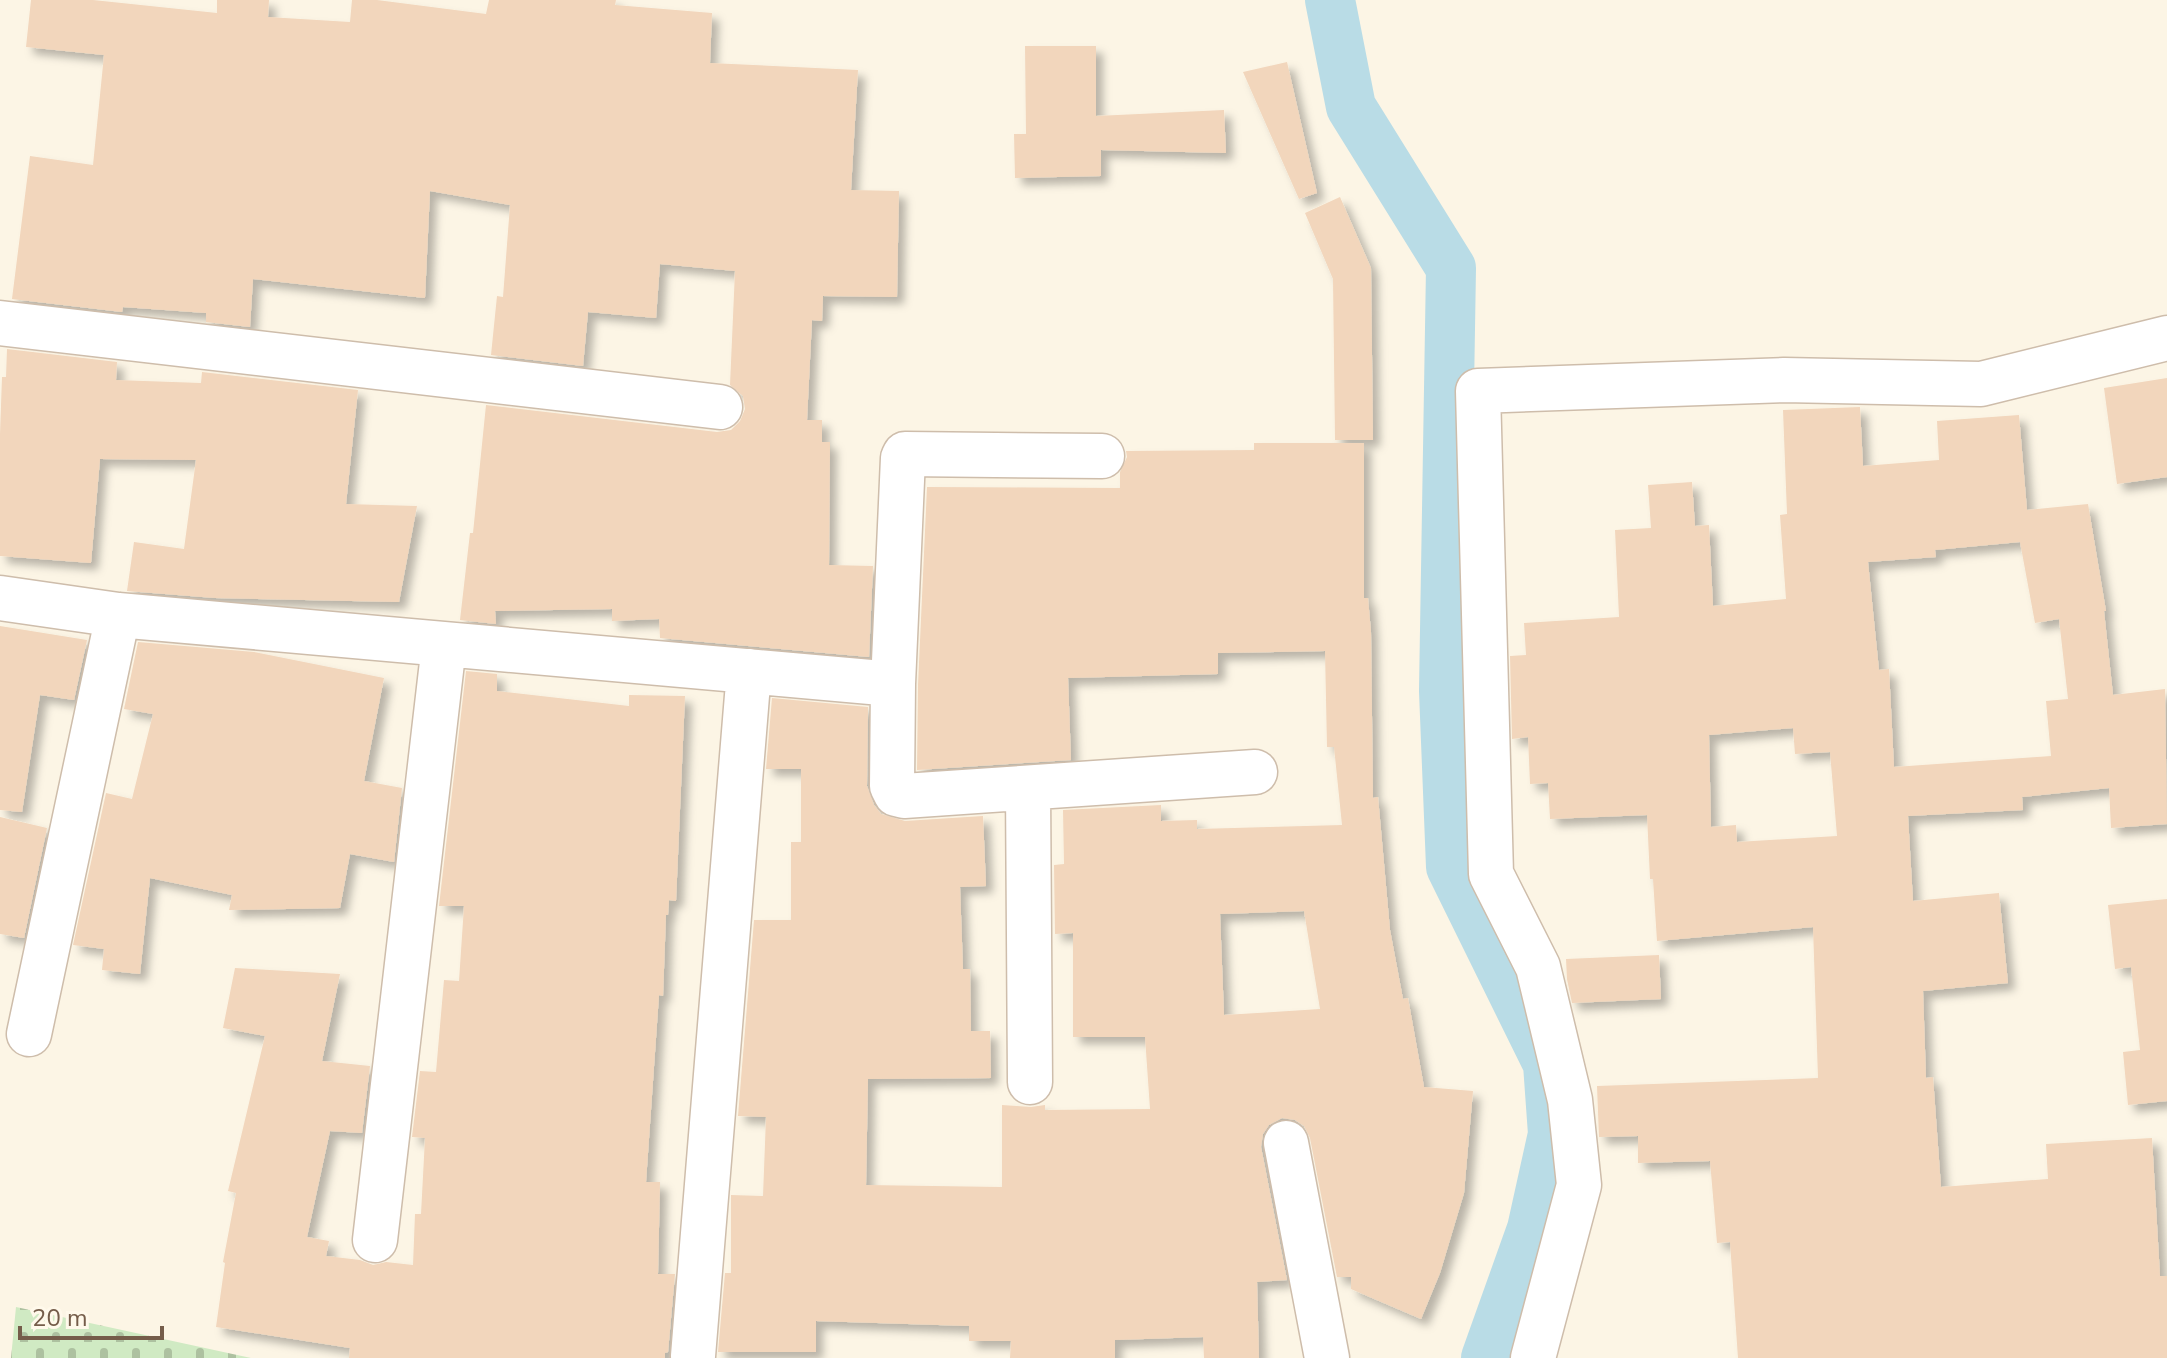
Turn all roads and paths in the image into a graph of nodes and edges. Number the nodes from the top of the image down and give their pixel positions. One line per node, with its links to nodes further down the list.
1 (0, 323): 3 (street)
2 (2167, 338): 18 (street)
3 (720, 407)
4 (1102, 456): 9 (street)
5 (0, 598): 6 (street)
6 (118, 615): 7 (street); 12 (street)
7 (444, 645): 8 (street); 15 (street)
8 (749, 671): 9 (street); 16 (street)
9 (893, 684): 11 (street)
10 (1255, 772): 11 (street)
11 (1028, 788): 13 (street)
12 (29, 1034)
13 (1030, 1082)
14 (1286, 1143): 17 (street)
15 (375, 1240)
16 (693, 1356)
17 (1327, 1358)
18 (1533, 1358)

